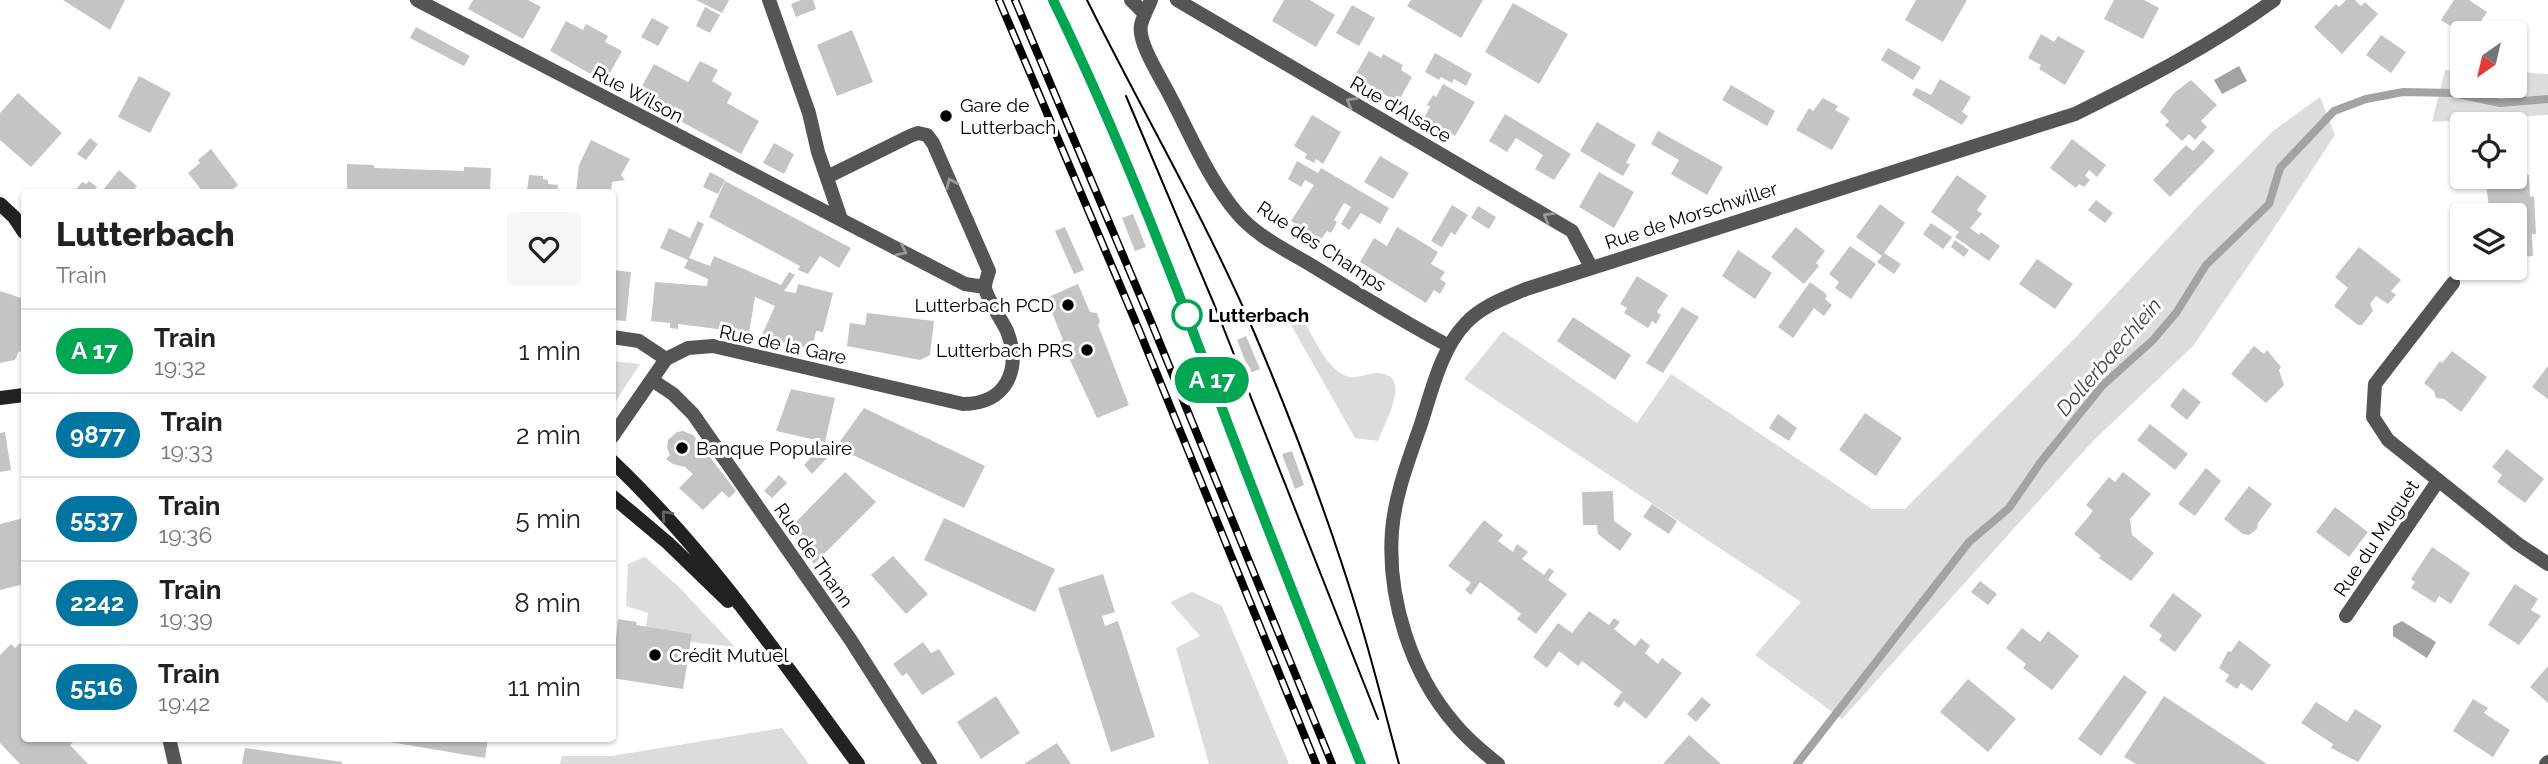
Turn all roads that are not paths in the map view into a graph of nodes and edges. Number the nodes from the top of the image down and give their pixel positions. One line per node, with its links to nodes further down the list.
1 (417, 0): 11 (street, Rue Wilson)
2 (769, 0): 8 (street)
3 (1131, 0): 7 (street)
4 (1152, 0): 7 (street, Rue des Champs)
5 (1177, 0): 12 (street, Rue d'Alsace, one-way to 5)
6 (2274, 0): 12 (street, Rue de Morschwiller)
7 (1145, 14): 16 (street, Rue des Champs)
8 (827, 177): 11 (street); 14 (street, one-way to 8)
9 (0, 204): 10 (main road)
10 (19, 218)
11 (841, 219): 14 (street, Rue Wilson, one-way to 14)
12 (1591, 267): 16 (street, Rue de Morschwiller)
13 (2454, 284): 23 (street, Rue du Muguet)
14 (985, 287): 17 (street, Rue de la Gare)
15 (616, 338): 17 (street)
16 (1449, 346): 32 (street, Rue de Morschwiller)
17 (666, 359): 18 (street)
18 (652, 380): 21 (street); 31 (street, Rue de Thann)
19 (21, 393): 20 (main road)
20 (0, 398)
21 (616, 431)
22 (616, 465): 27 (main road, one-way to 22)
23 (2438, 481): 25 (street, Rue du Muguet); 26 (street, Rue du Muguet)
24 (616, 499): 27 (main road)
25 (2548, 564)
26 (2346, 616)
27 (757, 628): 30 (main road)
28 (171, 742): 29 (street)
29 (175, 764)
30 (858, 764)
31 (930, 764)
32 (1498, 764)

